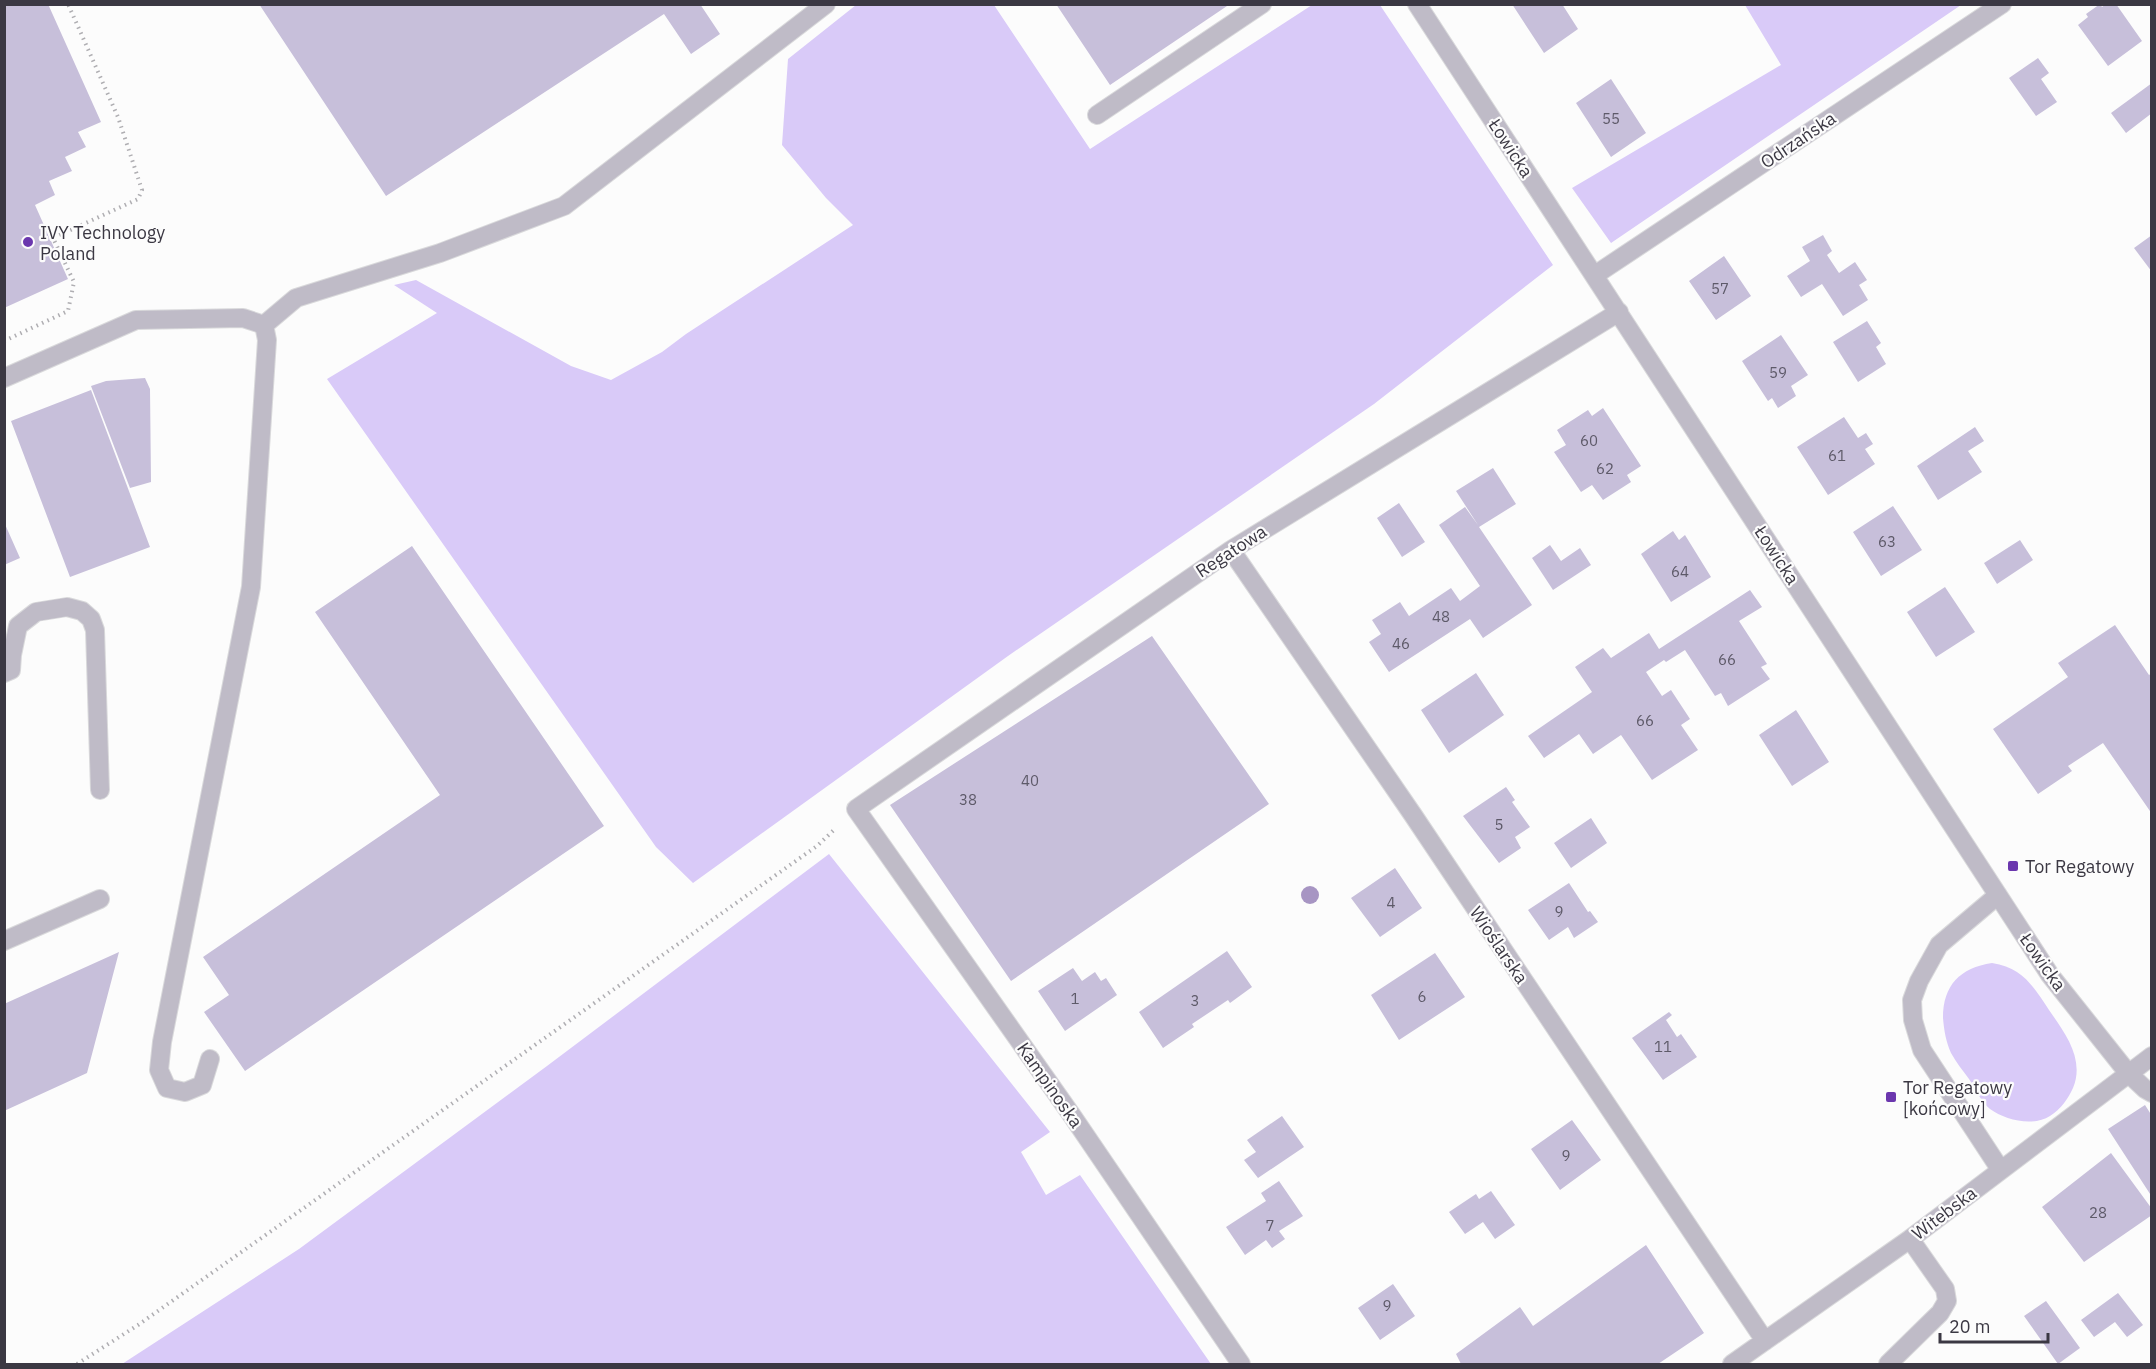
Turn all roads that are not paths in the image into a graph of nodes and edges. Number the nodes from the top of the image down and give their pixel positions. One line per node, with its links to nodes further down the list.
1 (826, 4): 8 (street)
2 (1262, 4): 5 (street)
3 (1417, 4): 6 (street, Łowicka)
4 (2002, 4): 6 (street, Odrzańska)
5 (1097, 115)
6 (1594, 275): 7 (street, Łowicka)
7 (1619, 312): 10 (street, Regatowa); 14 (street, Łowicka)
8 (264, 325): 9 (street); 18 (street)
9 (4, 378)
10 (1230, 550): 13 (street, Regatowa); 23 (street, Wioślarska)
11 (4, 673): 12 (street)
12 (100, 790)
13 (856, 809): 24 (street, Kampinoska)
14 (1998, 895): 19 (street, Łowicka); 21 (street)
15 (100, 899): 16 (street)
16 (4, 941)
17 (2151, 1056): 19 (street, Witebska)
18 (210, 1059)
19 (2128, 1073): 20 (street, Łowicka); 21 (street, Witebska)
20 (2151, 1093)
21 (2000, 1169): 22 (street, Witebska)
22 (1910, 1239): 23 (street, Witebska); 26 (street)
23 (1765, 1341): 25 (street, Witebska)
24 (1241, 1365)
25 (1732, 1365)
26 (1887, 1365)

